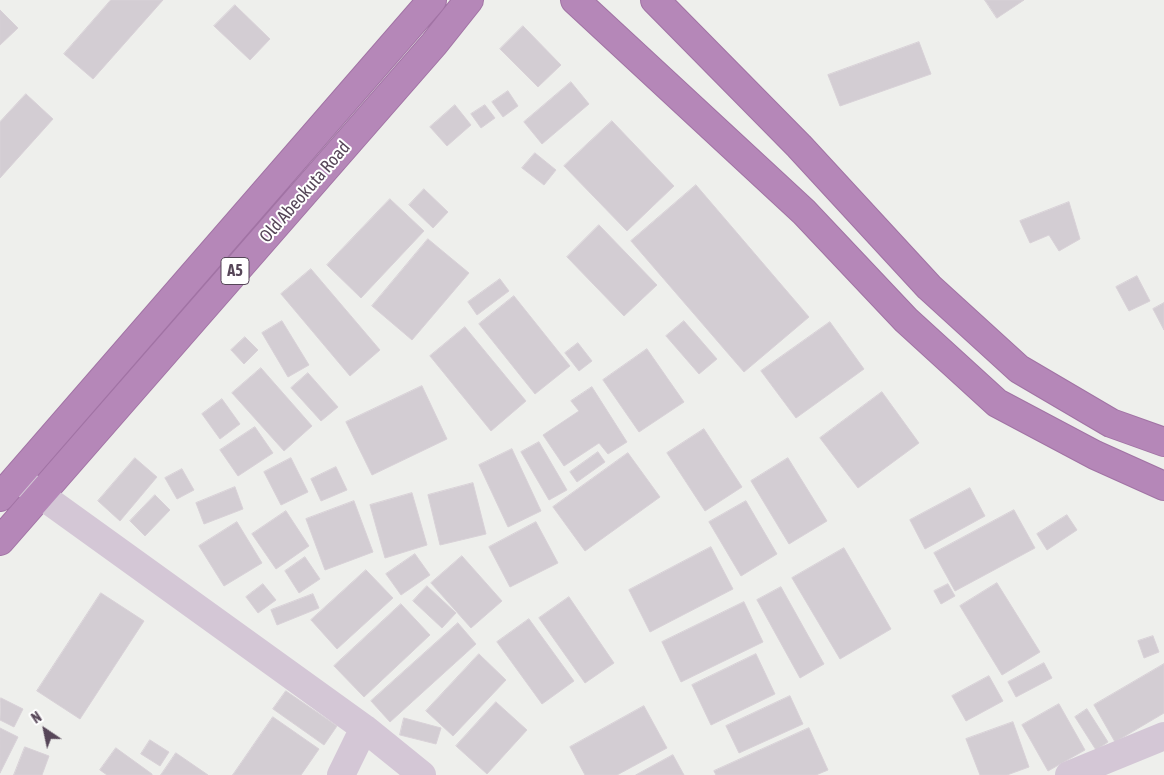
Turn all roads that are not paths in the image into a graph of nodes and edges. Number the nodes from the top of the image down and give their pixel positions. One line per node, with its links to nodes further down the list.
1 (432, 0): 7 (highway, Old Abeokuta Road / A5)
2 (469, 0): 8 (highway, Old Abeokuta Road / A5)
3 (575, 0): 6 (highway)
4 (655, 0): 5 (highway)
5 (1164, 442)
6 (1164, 486)
7 (8, 487): 8 (street)
8 (40, 495): 9 (highway, Old Abeokuta Road / A5); 10 (street)
9 (0, 541)
10 (364, 728): 12 (street); 13 (street)
11 (1164, 736): 14 (street)
12 (341, 775)
13 (422, 775)
14 (1070, 775)

